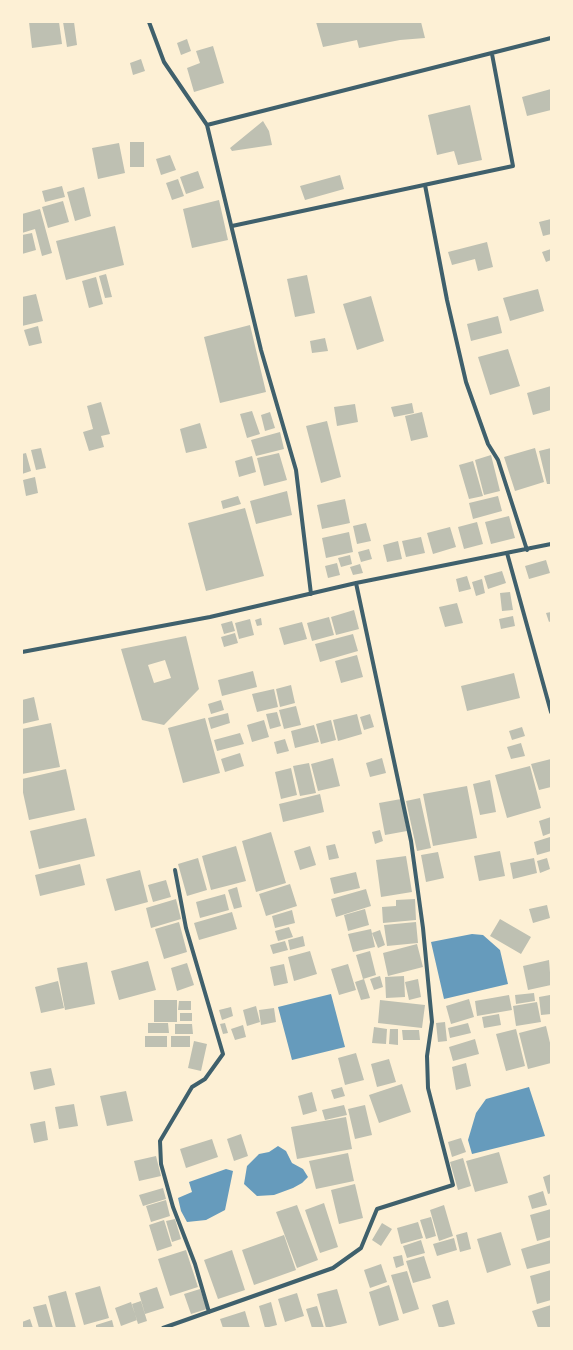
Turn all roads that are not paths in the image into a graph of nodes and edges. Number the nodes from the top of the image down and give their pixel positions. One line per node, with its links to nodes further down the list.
1 (149, 22): 4 (street)
2 (551, 38): 3 (street)
3 (492, 54): 4 (street); 5 (street)
4 (207, 125): 6 (street)
5 (424, 185): 6 (street); 8 (street)
6 (232, 226): 11 (street)
7 (551, 544): 8 (street)
8 (527, 550): 9 (street)
9 (507, 553): 10 (street); 13 (street)
10 (356, 584): 11 (street); 15 (street)
11 (312, 594): 12 (street)
12 (22, 652)
13 (551, 712)
14 (175, 870): 15 (street)
15 (209, 1312): 16 (street)
16 (163, 1328)

